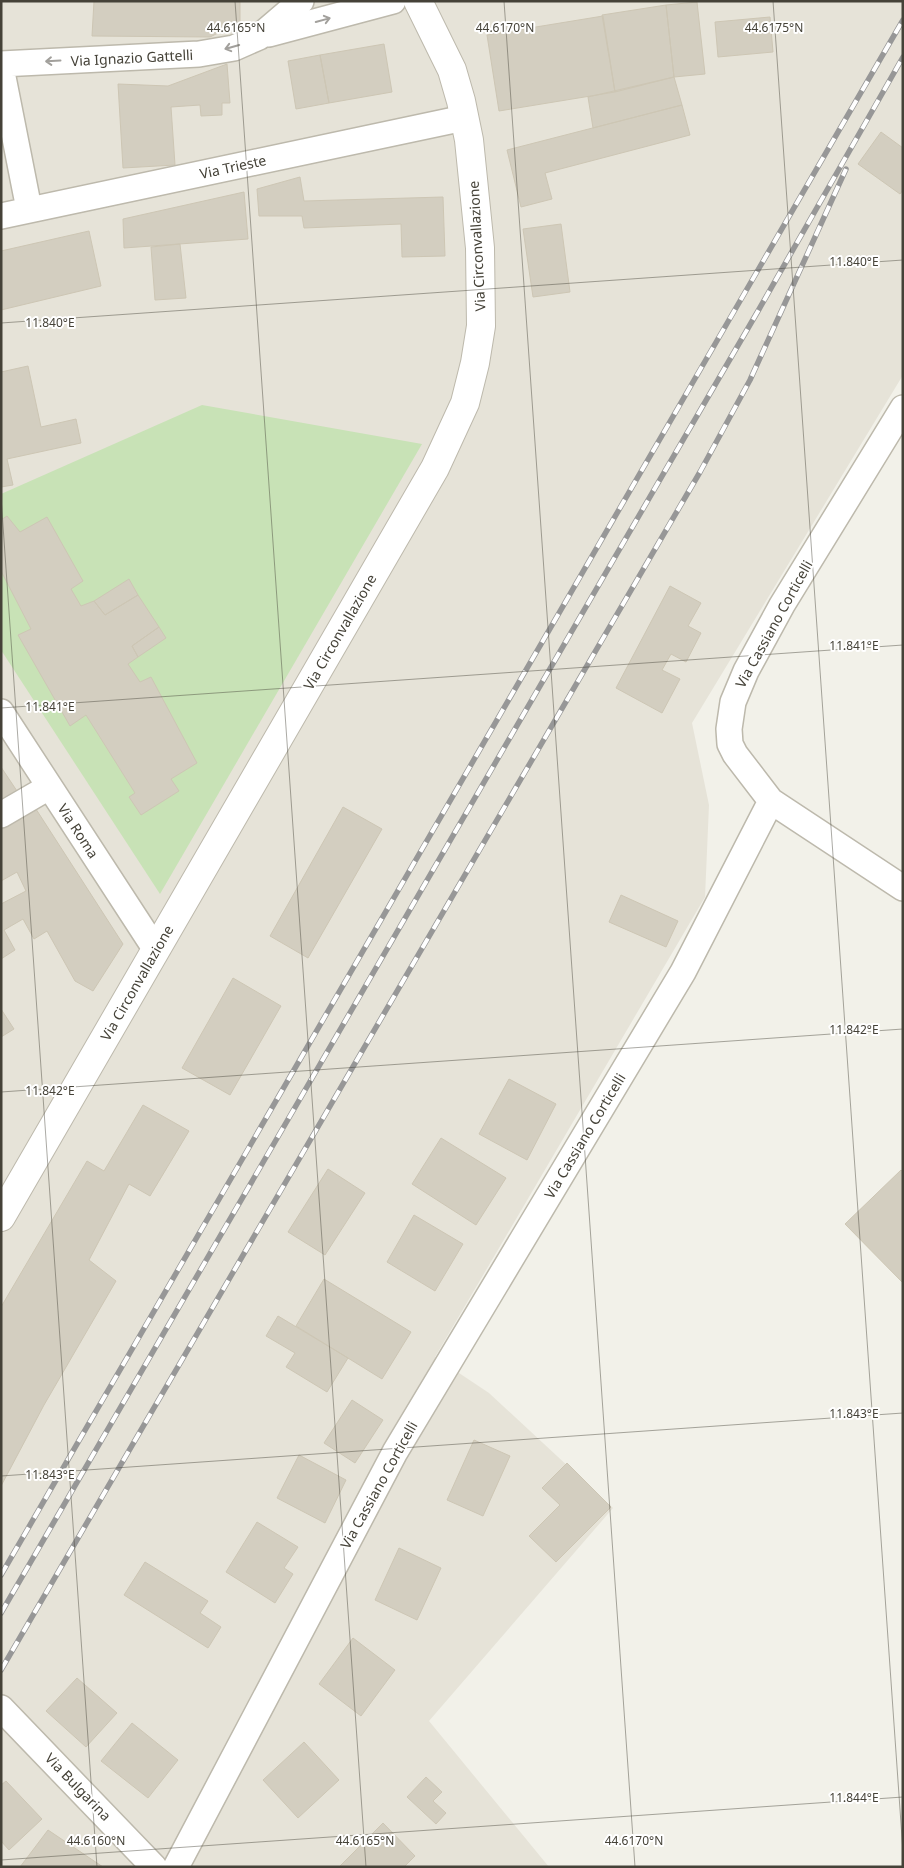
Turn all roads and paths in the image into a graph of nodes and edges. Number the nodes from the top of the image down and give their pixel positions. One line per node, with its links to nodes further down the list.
1 (301, 1): 4 (street, Via Ignazio Gattelli)
2 (393, 1): 4 (street, Via Ignazio Gattelli, one-way to 2)
3 (418, 1): 6 (street, Via Circonvallazione)
4 (259, 36): 5 (street, Via Ignazio Gattelli, one-way to 5)
5 (1, 66): 7 (street)
6 (464, 118): 7 (street, Via Trieste); 15 (street, Via Circonvallazione)
7 (30, 209): 8 (street, Via Trieste)
8 (1, 216)
9 (903, 408): 12 (street, Via Cassiano Corticelli)
10 (1, 712): 11 (street, Via Roma)
11 (50, 787): 13 (street); 15 (street, Via Roma)
12 (771, 800): 14 (street); 19 (street, Via Cassiano Corticelli)
13 (1, 815)
14 (903, 888)
15 (156, 950): 16 (street, Via Circonvallazione)
16 (4, 1204)
17 (1, 1708): 18 (street, Via Bulgarina)
18 (154, 1867)
19 (176, 1867)

